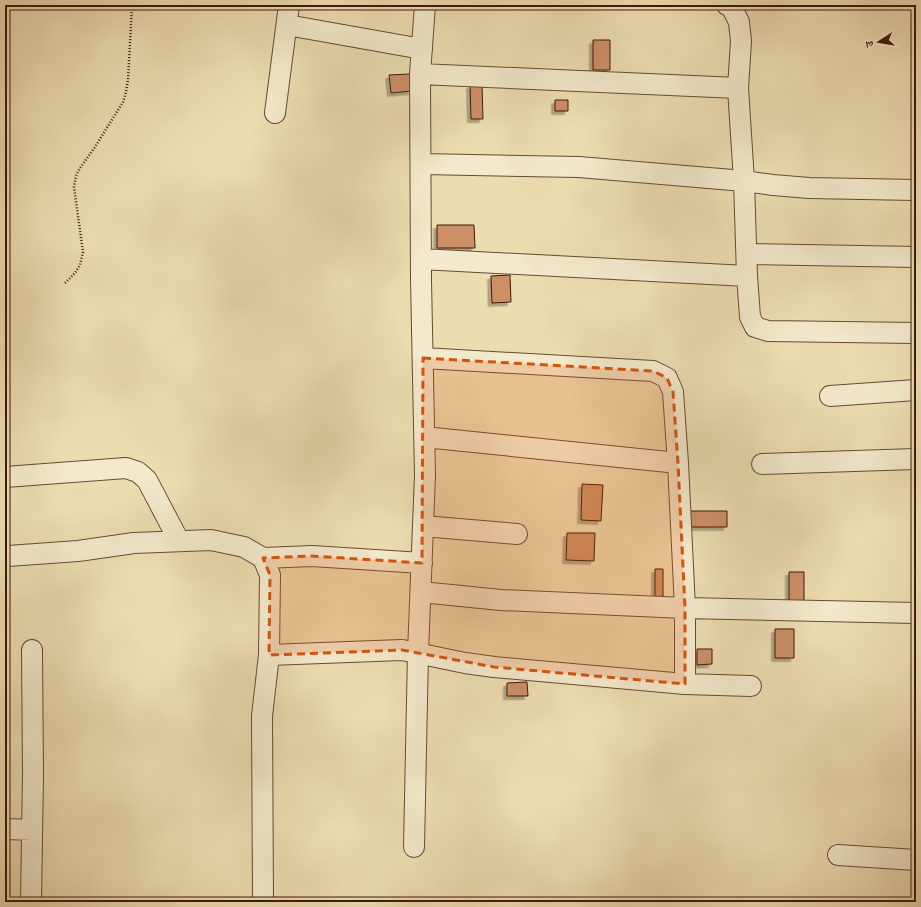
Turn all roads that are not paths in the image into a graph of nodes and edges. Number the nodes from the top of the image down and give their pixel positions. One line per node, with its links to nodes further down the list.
1 (289, 5): 4 (street)
2 (425, 5): 5 (street)
3 (727, 5): 7 (street)
4 (287, 25): 5 (street); 8 (street)
5 (422, 49): 6 (street)
6 (420, 74): 7 (street); 9 (street)
7 (738, 88): 10 (street)
8 (274, 113)
9 (422, 164): 10 (street); 14 (street)
10 (744, 181): 11 (street); 12 (street)
11 (916, 190)
12 (747, 254): 13 (street); 15 (street)
13 (916, 258)
14 (421, 259): 15 (street); 17 (street)
15 (747, 276): 16 (street)
16 (916, 333)
17 (423, 358): 20 (street); 22 (street)
18 (916, 390): 19 (street)
19 (830, 396)
20 (424, 437): 22 (street); 25 (street)
21 (916, 459): 23 (street)
22 (678, 463): 32 (street)
23 (762, 464)
24 (5, 476): 27 (street)
25 (423, 526): 26 (street); 30 (street)
26 (518, 534)
27 (179, 542): 28 (street); 29 (street)
28 (5, 555)
29 (263, 558): 30 (street); 36 (street)
30 (422, 564): 31 (street)
31 (421, 592): 32 (street); 35 (street)
32 (685, 608): 33 (street); 37 (street)
33 (916, 613)
34 (32, 650): 40 (street)
35 (418, 653): 36 (street); 37 (street); 41 (street)
36 (269, 656): 45 (street)
37 (685, 684): 38 (street)
38 (751, 686)
39 (5, 828): 40 (street)
40 (32, 830): 44 (street)
41 (414, 847)
42 (838, 855): 43 (street)
43 (916, 860)
44 (31, 902)
45 (264, 902)

